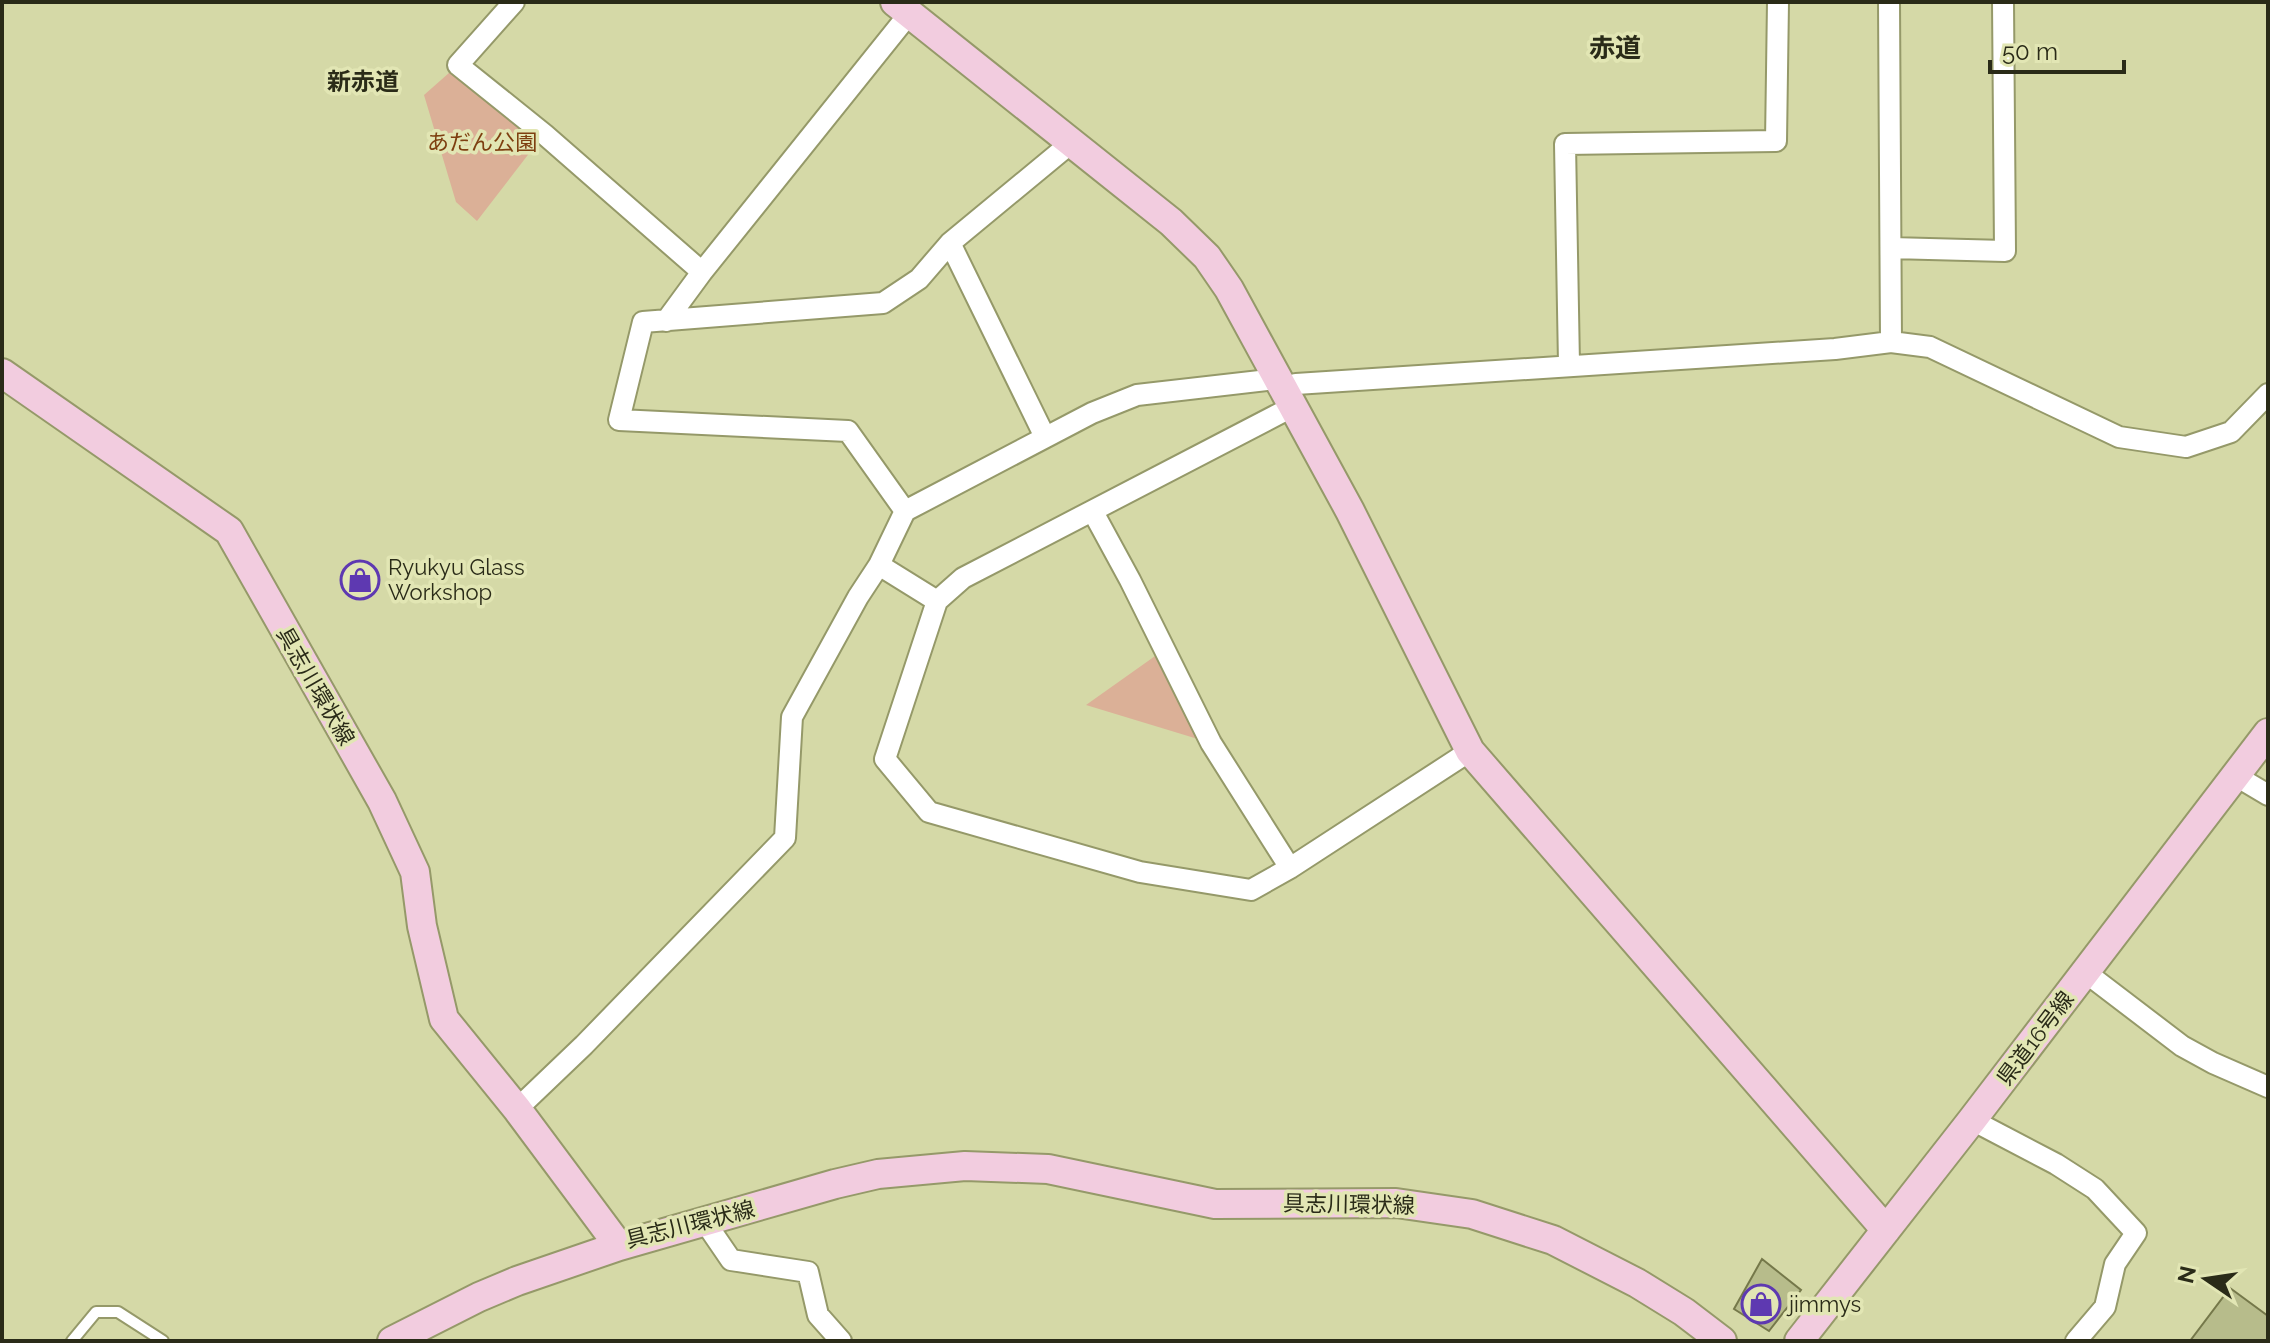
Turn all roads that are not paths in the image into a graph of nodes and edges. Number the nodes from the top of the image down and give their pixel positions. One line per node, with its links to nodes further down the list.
1 (514, 2): 9 (street)
2 (1778, 2): 12 (street)
3 (1889, 2): 8 (street)
4 (2003, 2): 8 (street)
5 (902, 8): 6 (main road); 9 (street)
6 (1071, 143): 7 (street); 14 (main road)
7 (950, 243): 10 (street); 16 (street)
8 (1891, 248): 11 (street)
9 (702, 272): 10 (street)
10 (666, 321): 17 (street)
11 (1891, 342): 12 (street); 15 (street)
12 (1569, 364): 14 (street)
13 (2, 373): 28 (main road, 具志川環状線)
14 (1283, 391): 16 (street); 18 (street); 22 (main road)
15 (2268, 394)
16 (1045, 437): 17 (street)
17 (905, 511): 19 (street)
18 (1093, 512): 20 (street); 25 (street)
19 (879, 565): 20 (street); 28 (street)
20 (937, 601): 25 (street)
21 (2268, 733): 23 (main road, 県道16号線)
22 (1470, 751): 25 (street); 31 (main road)
23 (2236, 776): 24 (street); 26 (main road, 県道16号線)
24 (2268, 795)
25 (1290, 868)
26 (2085, 972): 27 (street); 29 (main road, 県道16号線)
27 (2268, 1087)
28 (517, 1109): 32 (main road, 具志川環状線)
29 (1972, 1120): 31 (main road, 県道16号線); 39 (street)
30 (705, 1222): 32 (main road, 具志川環状線); 36 (street); 37 (main road, 具志川環状線)
31 (1886, 1230): 38 (main road, 県道16号線)
32 (619, 1246): 35 (main road)
33 (72, 1341): 34 (lane)
34 (163, 1341)
35 (392, 1341)
36 (841, 1341)
37 (1722, 1341)
38 (1799, 1341)
39 (2076, 1341)

